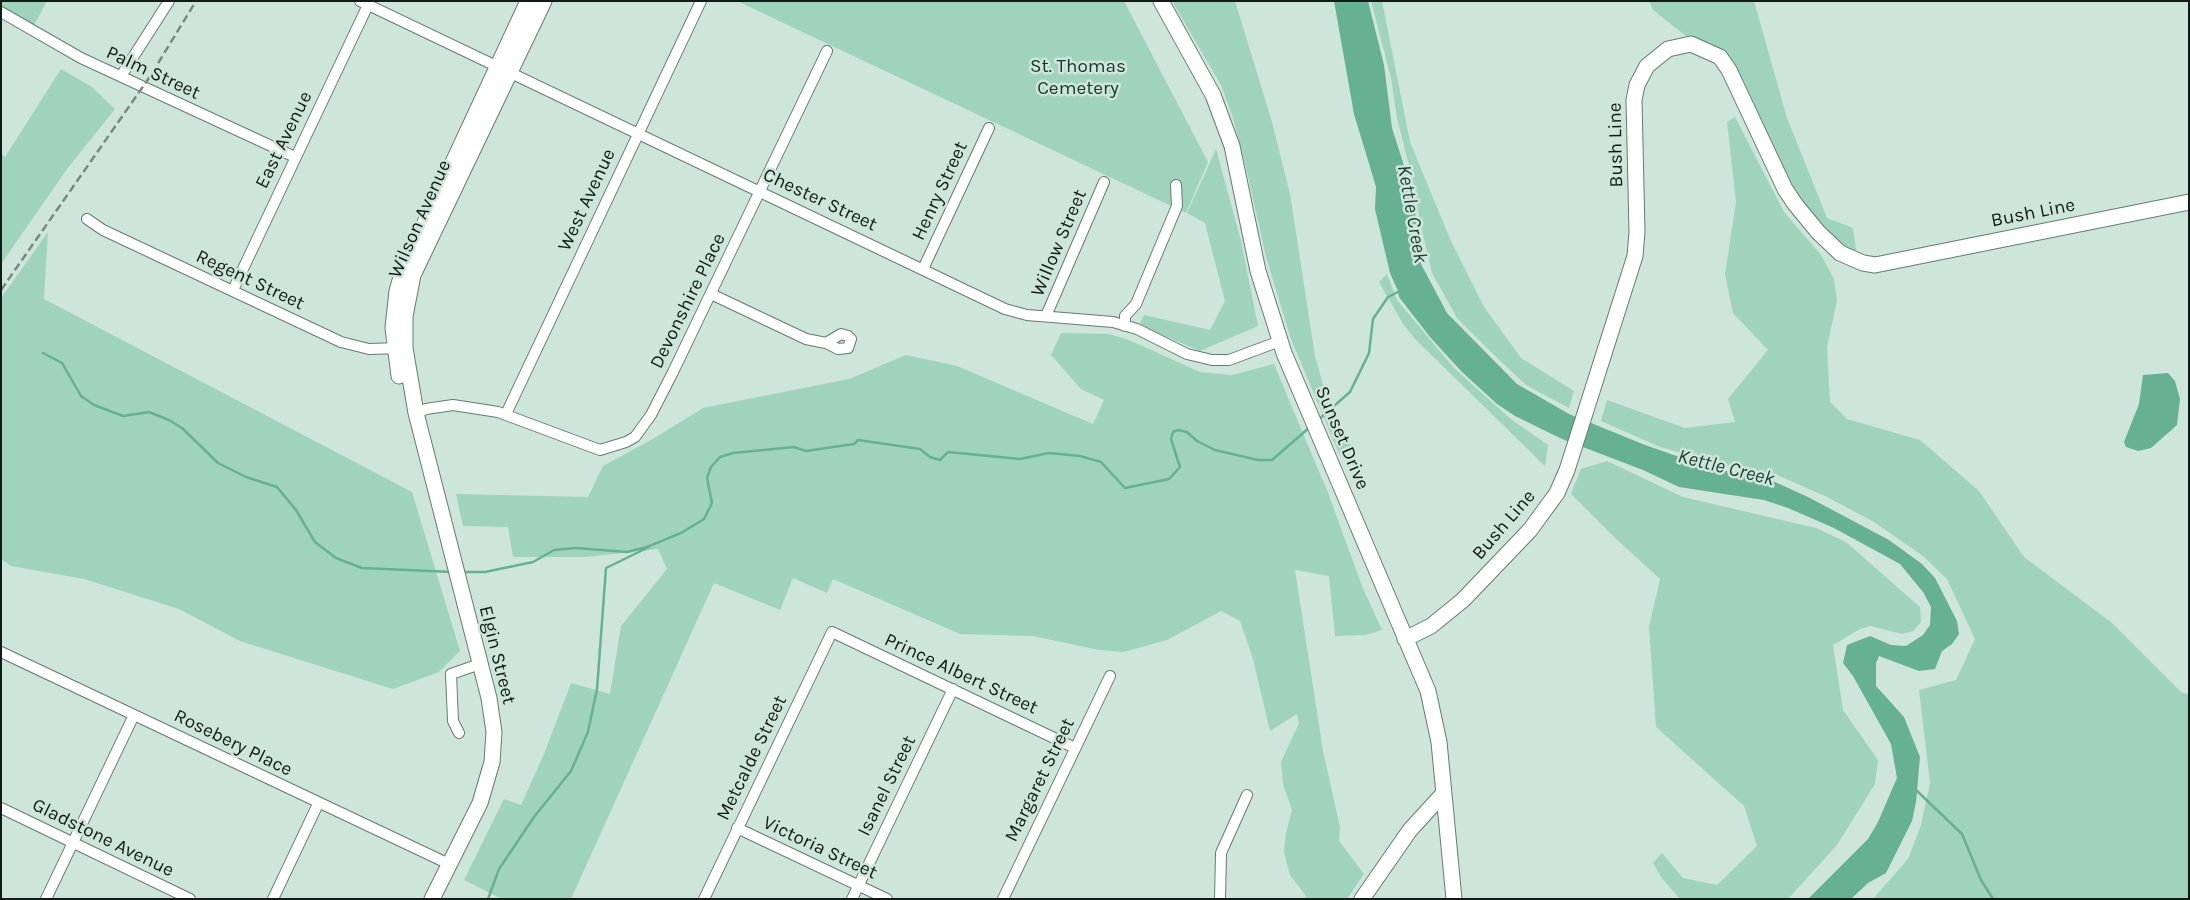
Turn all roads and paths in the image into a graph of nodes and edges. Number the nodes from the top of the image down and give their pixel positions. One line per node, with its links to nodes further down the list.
1 (169, 1): 10 (street)
2 (528, 1): 9 (street, Wilson Avenue)
3 (544, 1): 9 (street, Wilson Avenue)
4 (701, 1): 12 (street, West Avenue)
5 (1160, 1): 25 (street, Sunset Drive)
6 (364, 3): 9 (street, Chester Street); 13 (street, East Avenue)
7 (1, 12): 10 (street, Palm Street)
8 (826, 51): 16 (street, Devonshire Place)
9 (504, 71): 12 (street, Chester Street); 26 (street, Wilson Avenue)
10 (120, 76): 13 (street, Palm Street)
11 (989, 128): 19 (street, Henry Street)
12 (637, 134): 16 (street, Chester Street); 28 (street, West Avenue)
13 (295, 157): 20 (street, East Avenue)
14 (1104, 182): 22 (street, Willow Street)
15 (1176, 186): 23 (street)
16 (760, 192): 19 (street, Chester Street); 21 (street, Devonshire Place)
17 (2189, 202): 30 (street, Bush Line)
18 (87, 218): 20 (street, Regent Street)
19 (923, 269): 22 (street, Chester Street)
20 (233, 290): 26 (street, Regent Street)
21 (711, 294): 24 (street); 28 (street, Devonshire Place)
22 (1046, 316): 23 (street, Chester Street)
23 (1125, 326): 25 (street, Chester Street)
24 (826, 342)
25 (1280, 342): 30 (street, Sunset Drive)
26 (399, 348): 27 (street, Wilson Avenue)
27 (416, 413): 28 (street); 32 (street, Elgin Street)
28 (506, 414)
29 (832, 632): 34 (street, Prince Albert Street); 42 (street, Metcalde Street)
30 (1405, 639): 39 (street, Sunset Drive)
31 (1, 652): 35 (street, Rosebery Place)
32 (480, 664): 36 (street); 44 (street, Elgin Street)
33 (1110, 676): 37 (street, Margaret Street)
34 (953, 689): 37 (street, Prince Albert Street); 45 (street, Isanel Street)
35 (134, 715): 40 (street, Rosebery Place); 43 (street)
36 (458, 733)
37 (1075, 748): 53 (street, Margaret Street)
38 (1247, 794): 54 (street)
39 (1443, 794): 55 (street); 56 (street, Sunset Drive)
40 (318, 804): 44 (street, Rosebery Place); 48 (street)
41 (1, 808): 43 (street, Gladstone Avenue)
42 (737, 828): 45 (street, Victoria Street); 50 (street, Metcalde Street)
43 (72, 843): 46 (street); 47 (street, Gladstone Avenue)
44 (449, 864): 49 (street, Elgin Street)
45 (859, 885): 51 (street, Isanel Street); 52 (street, Victoria Street)
46 (46, 899)
47 (190, 899)
48 (273, 899)
49 (432, 899)
50 (704, 899)
51 (852, 899)
52 (887, 899)
53 (1002, 899)
54 (1220, 899)
55 (1362, 899)
56 (1454, 899)

